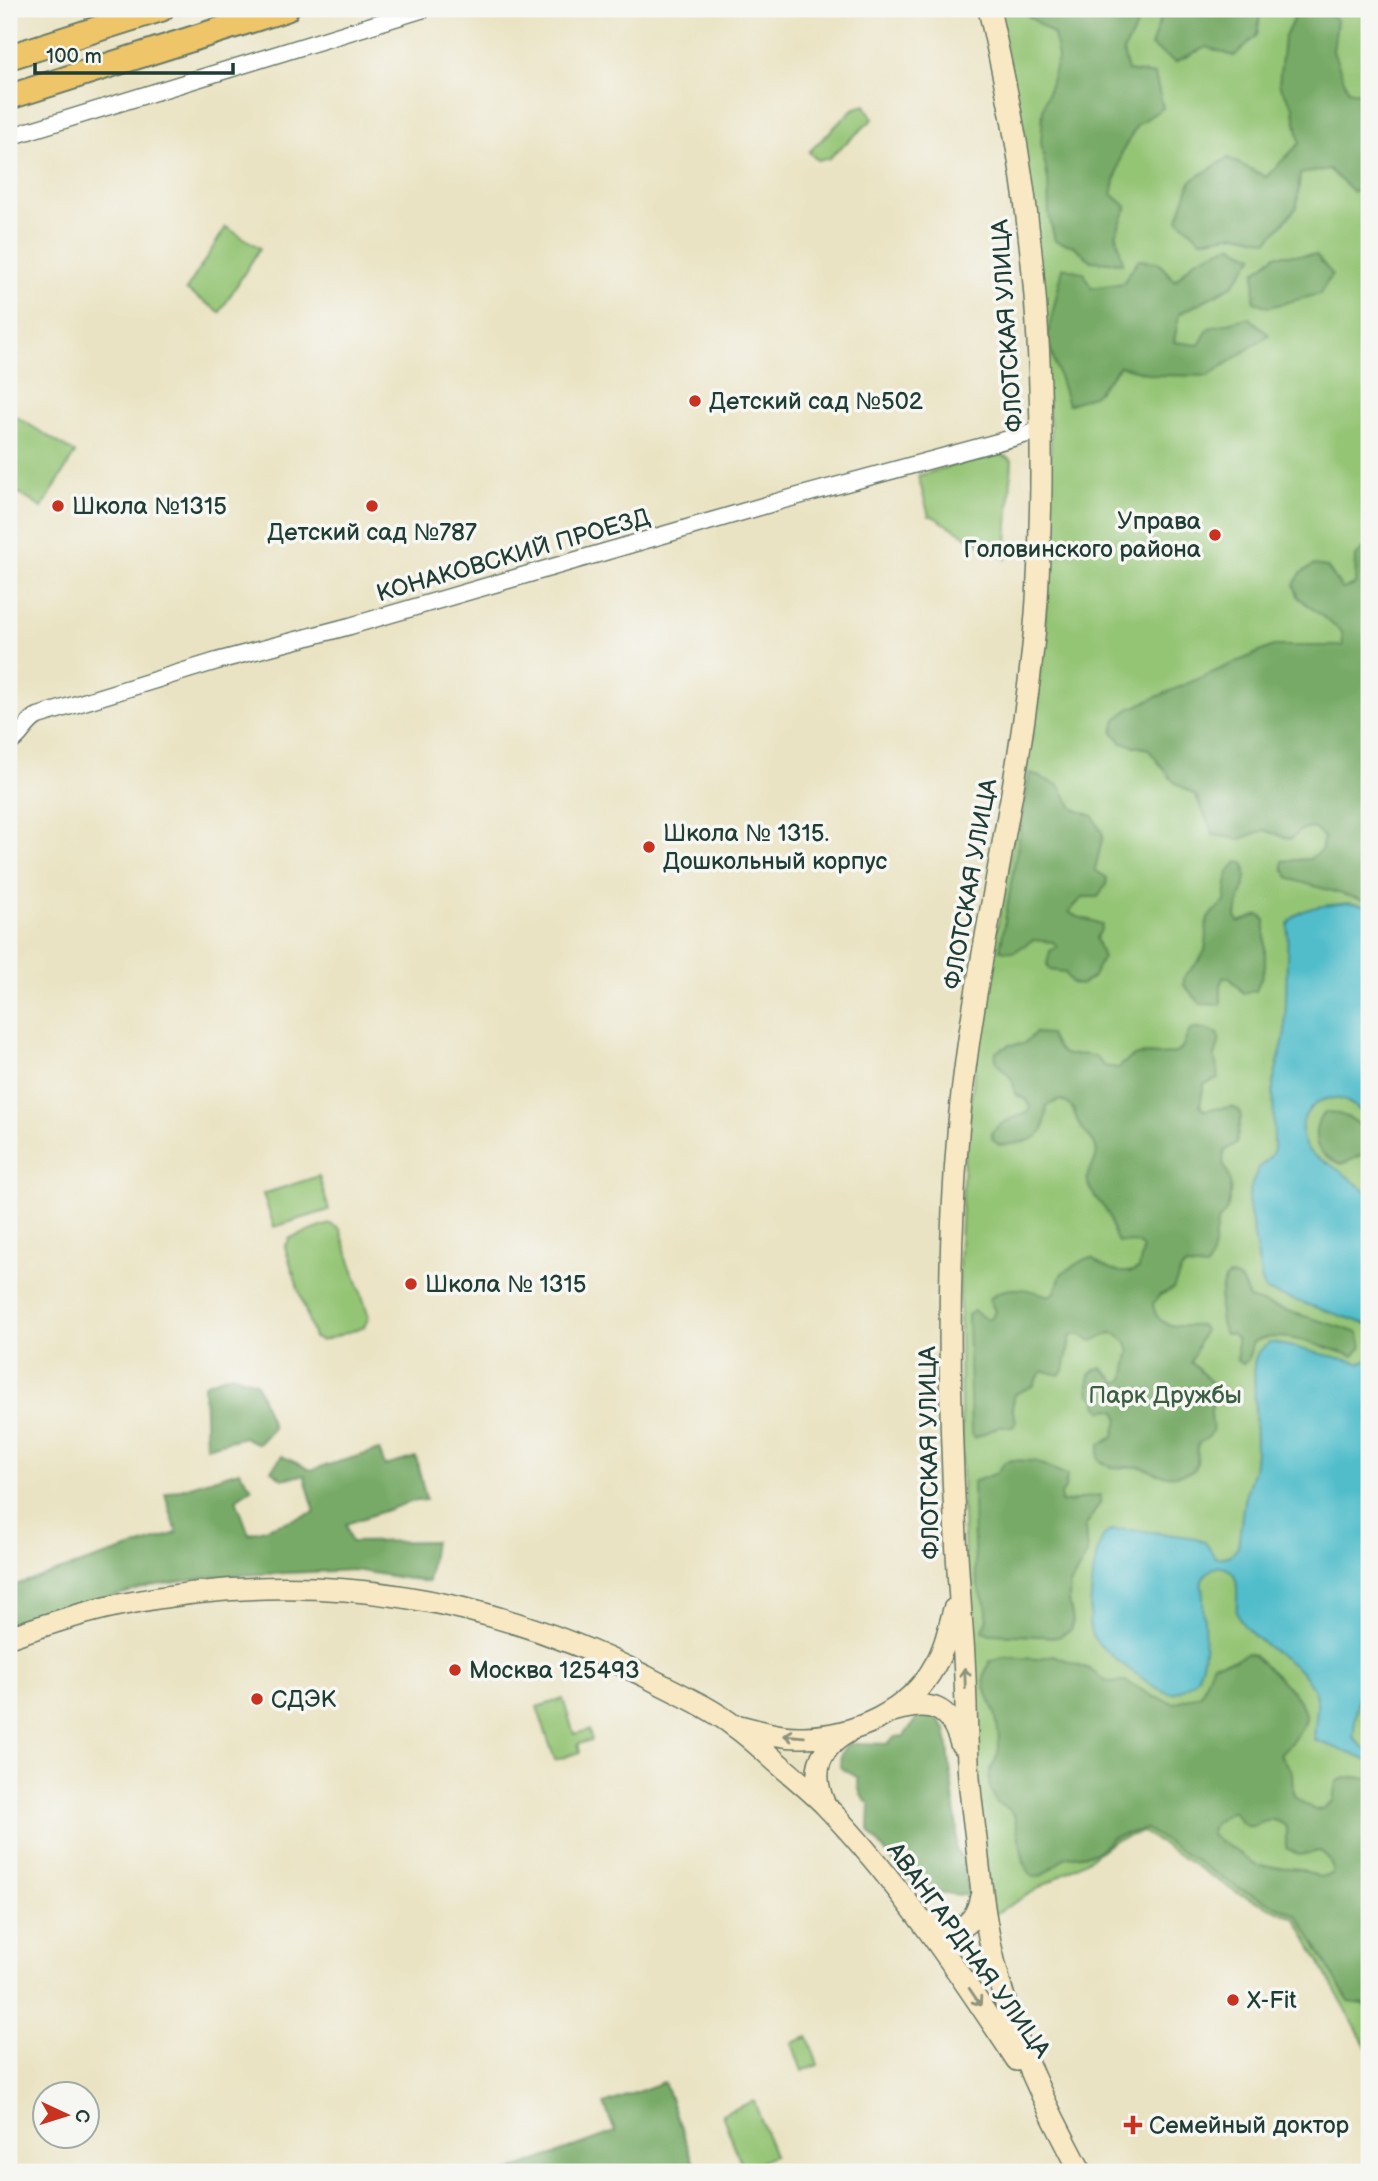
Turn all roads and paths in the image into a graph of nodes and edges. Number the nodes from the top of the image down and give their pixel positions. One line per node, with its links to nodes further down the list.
1 (161, 9): 5 (main road)
2 (286, 9): 6 (main road)
3 (424, 9): 7 (street)
4 (989, 9): 8 (street, ФЛОТСКАЯ УЛИЦА)
5 (9, 57)
6 (9, 97)
7 (9, 137)
8 (1042, 430): 9 (street, КОНАКОВСКИЙ ПРОЕЗД); 10 (street, ФЛОТСКАЯ УЛИЦА)
9 (9, 743)
10 (958, 1594): 12 (street, АВАНГАРДНАЯ УЛИЦА); 15 (street, ФЛОТСКАЯ УЛИЦА, one-way to 10)
11 (9, 1637): 13 (street, АВАНГАРДНАЯ УЛИЦА)
12 (891, 1712): 14 (street, АВАНГАРДНАЯ УЛИЦА); 15 (street, ФЛОТСКАЯ УЛИЦА)
13 (733, 1724): 14 (street, АВАНГАРДНАЯ УЛИЦА, one-way to 13); 16 (street, АВАНГАРДНАЯ УЛИЦА)
14 (855, 1729): 16 (street)
15 (968, 1771): 17 (street, ФЛОТСКАЯ УЛИЦА)
16 (824, 1804): 18 (street, АВАНГАРДНАЯ УЛИЦА)
17 (982, 1894): 18 (street); 19 (street, ФЛОТСКАЯ УЛИЦА)
18 (922, 1921): 19 (street, АВАНГАРДНАЯ УЛИЦА, one-way to 19)
19 (1039, 2093): 20 (street, ФЛОТСКАЯ УЛИЦА)
20 (1081, 2172)

